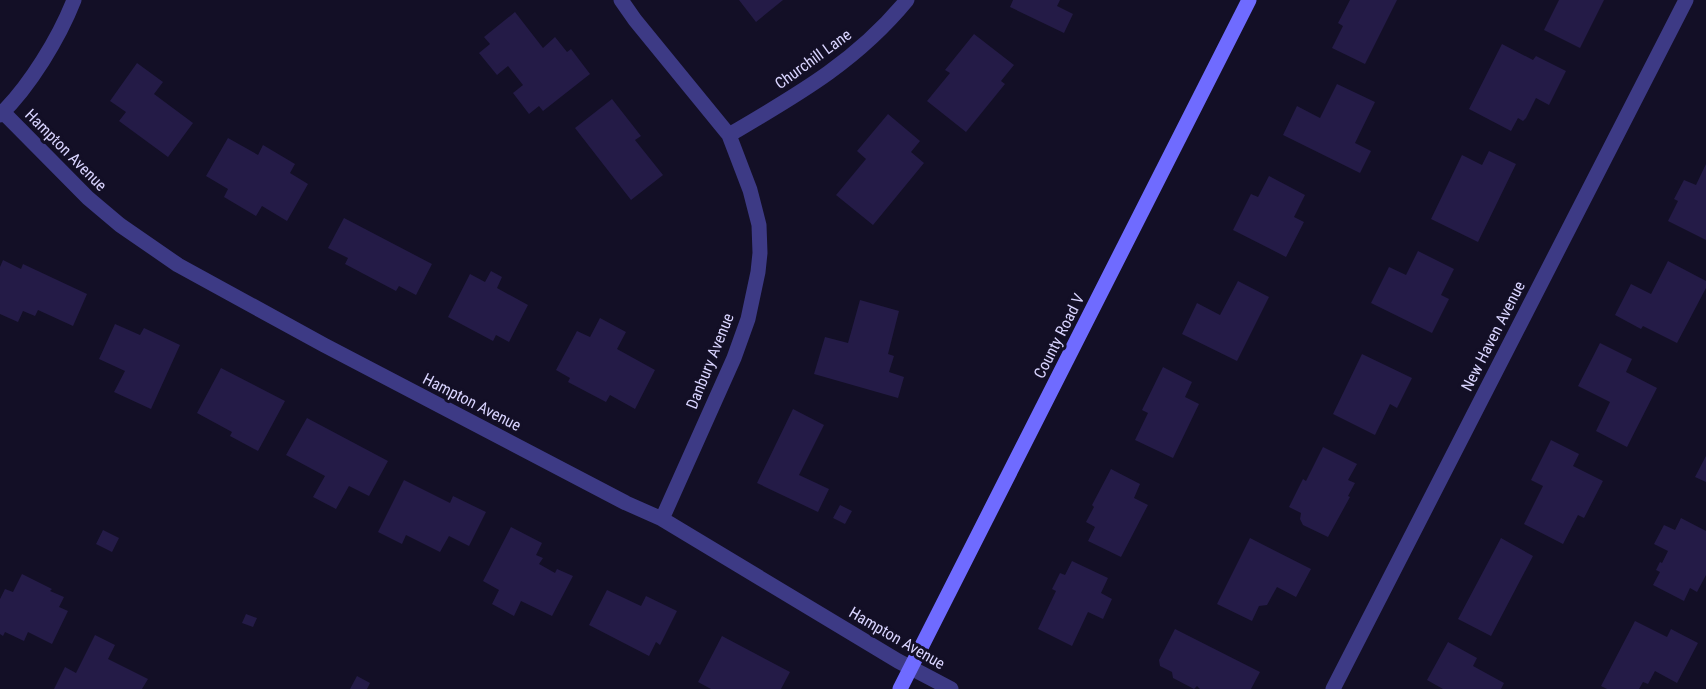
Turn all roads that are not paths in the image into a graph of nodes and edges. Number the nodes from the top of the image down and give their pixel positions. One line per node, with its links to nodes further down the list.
1 (74, 0): 6 (street)
2 (621, 0): 7 (street, Danbury Avenue)
3 (907, 0): 7 (street, Churchill Lane)
4 (1249, 0): 9 (main road, County Road V)
5 (1686, 0): 12 (street, New Haven Avenue)
6 (1, 113): 8 (street, Hampton Avenue)
7 (729, 135): 8 (street, Danbury Avenue)
8 (662, 519): 9 (street, Hampton Avenue)
9 (911, 668): 10 (main road, County Road V); 11 (street, Hampton Avenue)
10 (900, 689)
11 (951, 689)
12 (1333, 689)

